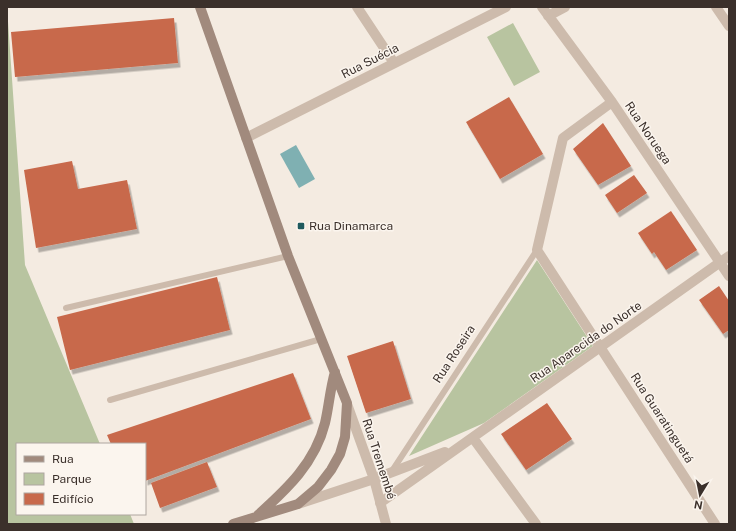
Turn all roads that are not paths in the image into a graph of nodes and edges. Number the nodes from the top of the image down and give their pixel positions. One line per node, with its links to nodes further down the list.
1 (200, 7): 11 (main road)
2 (357, 7): 9 (street)
3 (506, 7): 9 (street, Rua Suécia)
4 (542, 7): 7 (street, Rua Noruega)
5 (565, 7): 7 (street)
6 (716, 7): 8 (street)
7 (548, 16): 10 (street, Rua Noruega)
8 (729, 26)
9 (394, 63): 11 (street, Rua Suécia)
10 (612, 102): 12 (street, Rua Roseira); 15 (street, Rua Noruega)
11 (246, 138): 13 (main road)
12 (537, 250): 19 (street); 25 (lane, Rua Roseira)
13 (288, 256): 17 (lane); 18 (main road)
14 (729, 256): 15 (street, Rua Aparecida do Norte)
15 (719, 263): 16 (street, Rua Noruega); 19 (street, Rua Aparecida do Norte)
16 (729, 276)
17 (66, 308)
18 (321, 339): 20 (main road); 21 (lane)
19 (600, 347): 23 (street, Rua Aparecida do Norte); 33 (street, Rua Guaratinguetá)
20 (335, 372): 22 (main road); 29 (main road)
21 (110, 400)
22 (347, 403): 26 (street, Rua Tremembé); 28 (main road)
23 (473, 438): 24 (street, Rua Aparecida do Norte); 32 (street)
24 (457, 448): 25 (street, Rua Aparecida do Norte); 27 (street, Rua Aparecida do Norte)
25 (392, 471): 26 (street, Rua Aparecida do Norte)
26 (374, 479): 27 (street, Rua Tremembé); 28 (street, Rua Aparecida do Norte)
27 (380, 503): 31 (street, Rua Tremembé)
28 (298, 504): 29 (main road)
29 (256, 517): 30 (main road)
30 (233, 524)
31 (386, 524)
32 (536, 524)
33 (715, 524)

